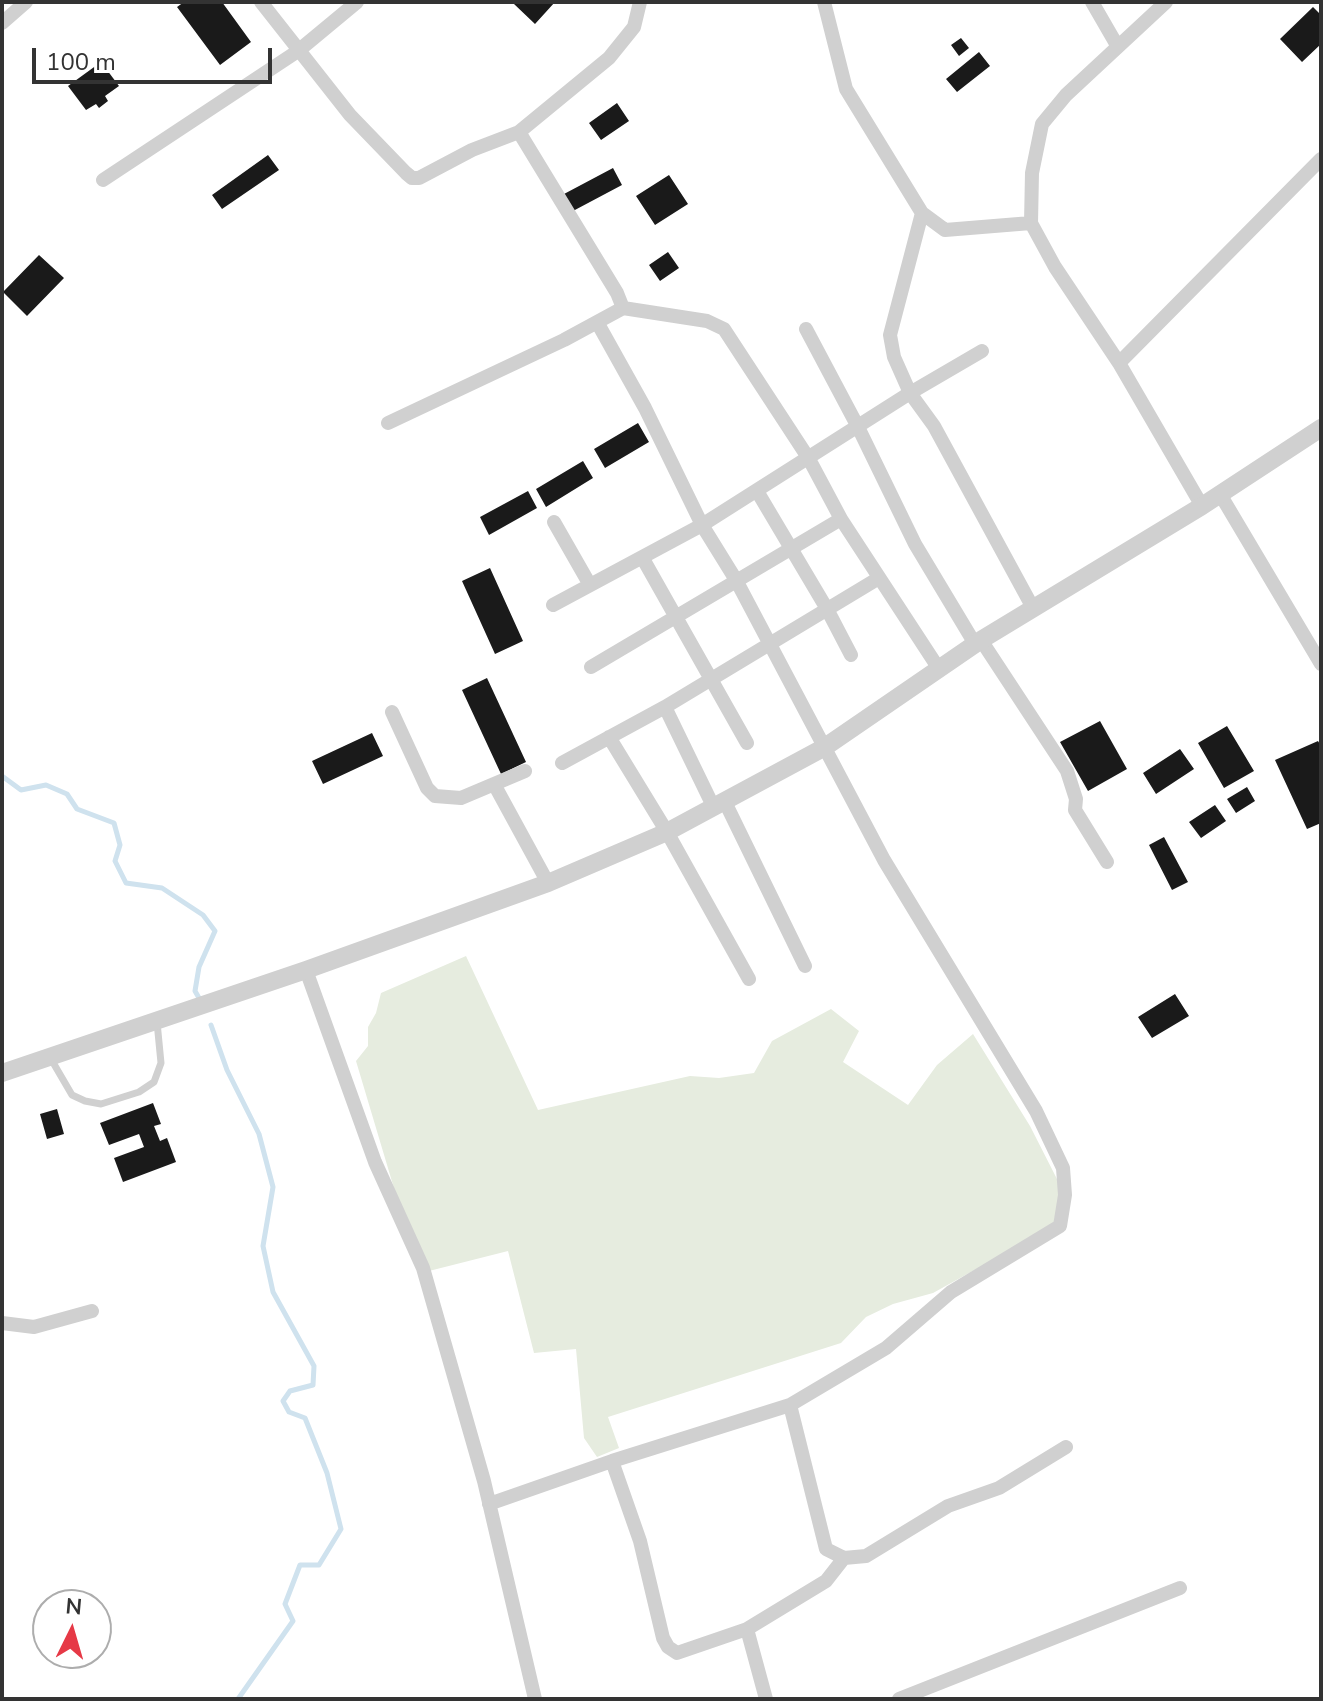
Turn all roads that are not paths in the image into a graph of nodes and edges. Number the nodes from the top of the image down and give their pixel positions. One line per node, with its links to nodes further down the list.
1 (26, 2): 8 (street)
2 (261, 2): 10 (street)
3 (357, 2): 10 (street)
4 (640, 2): 11 (street)
5 (824, 2): 14 (street)
6 (1092, 2): 9 (street)
7 (1166, 2): 9 (street)
8 (2, 23)
9 (1118, 47): 15 (street)
10 (298, 51): 11 (street); 13 (street)
11 (519, 132): 16 (street)
12 (1321, 159): 20 (street)
13 (103, 180)
14 (922, 213): 15 (street); 21 (street)
15 (1031, 223): 20 (street)
16 (623, 308): 17 (street); 25 (street)
17 (597, 322): 22 (street); 31 (street)
18 (806, 329): 23 (street)
19 (982, 351): 21 (street)
20 (1119, 363): 28 (street)
21 (910, 393): 23 (street); 38 (street)
22 (388, 423)
23 (858, 427): 25 (street); 41 (street)
24 (1321, 428): 27 (street)
25 (809, 459): 26 (street); 29 (street)
26 (757, 491): 31 (street); 32 (street)
27 (1220, 494): 28 (street); 44 (street)
28 (1202, 506): 38 (street)
29 (841, 519): 32 (street); 34 (street)
30 (554, 522): 36 (street)
31 (702, 525): 33 (street); 35 (street)
32 (790, 550): 35 (street); 39 (street)
33 (642, 557): 36 (street); 40 (street)
34 (879, 578): 39 (street); 46 (street)
35 (736, 580): 40 (street); 42 (street)
36 (590, 585): 37 (street)
37 (553, 605)
38 (1033, 608): 41 (street)
39 (827, 609): 42 (street); 43 (street)
40 (675, 617): 45 (street); 47 (street)
41 (978, 642): 46 (street); 58 (street)
42 (769, 643): 47 (street); 52 (street)
43 (851, 655)
44 (1321, 664)
45 (591, 667)
46 (939, 669): 52 (street)
47 (710, 678): 48 (street); 51 (street)
48 (665, 707): 50 (street); 56 (street)
49 (392, 712): 55 (street)
50 (609, 737): 53 (street); 57 (street)
51 (747, 743)
52 (825, 747): 56 (street); 68 (street)
53 (562, 763)
54 (525, 771): 55 (street)
55 (494, 784): 59 (street)
56 (720, 805): 57 (street); 60 (street)
57 (667, 832): 59 (street); 62 (street)
58 (1107, 862)
59 (548, 883): 61 (street)
60 (805, 966)
61 (306, 970): 63 (street); 71 (street)
62 (749, 979)
63 (157, 1020): 64 (street); 64 (lane)
64 (50, 1057): 65 (street)
65 (2, 1073)
66 (92, 1311): 67 (street)
67 (2, 1323)
68 (790, 1405): 70 (street); 72 (street)
69 (1066, 1447): 72 (street)
70 (612, 1461): 71 (street); 74 (street)
71 (489, 1504): 75 (street)
72 (844, 1558): 74 (street)
73 (1180, 1588): 77 (street)
74 (747, 1629): 76 (street)
75 (535, 1699)
76 (766, 1699)
77 (899, 1699)

